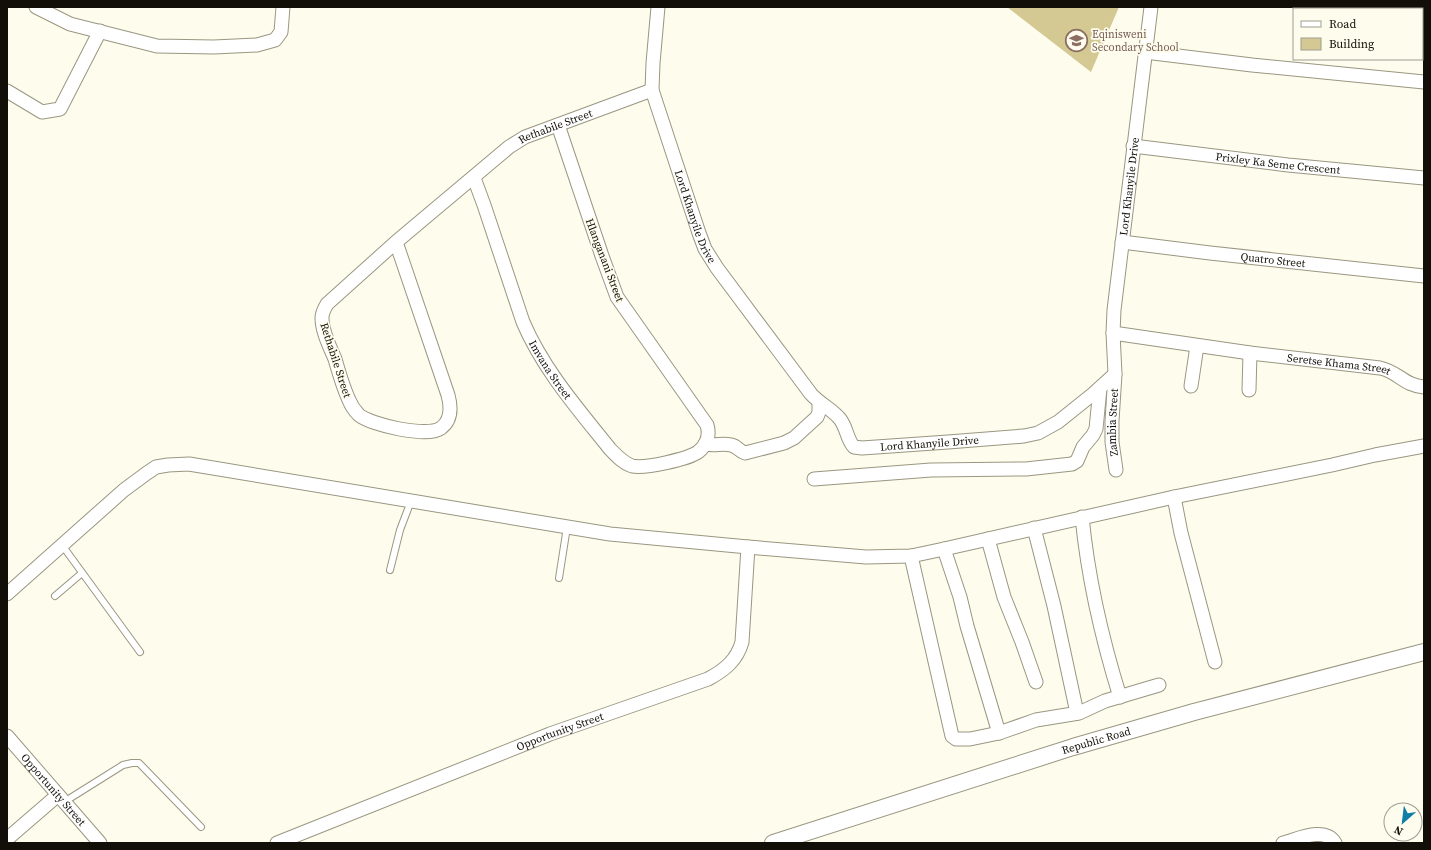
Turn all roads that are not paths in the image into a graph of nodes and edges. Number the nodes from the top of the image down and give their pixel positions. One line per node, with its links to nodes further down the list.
1 (36, 7): 5 (street)
2 (283, 7): 5 (street)
3 (658, 7): 8 (street, Lord Khanyile Drive)
4 (1151, 7): 6 (street, Lord Khanyile Drive)
5 (100, 31): 9 (street)
6 (1145, 52): 7 (street); 11 (street, Lord Khanyile Drive)
7 (1424, 82)
8 (652, 90): 10 (street, Rethabile Street); 25 (street, Lord Khanyile Drive)
9 (7, 91)
10 (558, 125): 12 (street, Rethabile Street); 26 (street, Hlanganani Street)
11 (1133, 146): 13 (street, Prixley Ka Seme Crescent); 15 (street, Lord Khanyile Drive)
12 (474, 178): 14 (street, Rethabile Street); 26 (street, Imvana Street)
13 (1424, 178)
14 (396, 242): 14 (street, Rethabile Street)
15 (1122, 242): 16 (street, Quatro Street); 17 (street, Lord Khanyile Drive)
16 (1424, 276)
17 (1113, 333): 18 (street, Seretse Khama Street); 20 (street, Lord Khanyile Drive)
18 (1197, 346): 19 (street, Seretse Khama Street); 21 (street)
19 (1250, 353): 22 (street, Seretse Khama Street); 24 (street)
20 (1115, 374): 23 (street, Lord Khanyile Drive); 28 (street, Zambia Street)
21 (1191, 386)
22 (1424, 387)
23 (1100, 388): 25 (street, Lord Khanyile Drive); 29 (street)
24 (1249, 390)
25 (819, 402): 26 (street)
26 (705, 444)
27 (1424, 446): 30 (street)
28 (1116, 470)
29 (814, 479)
30 (1174, 497): 32 (street); 47 (street)
31 (412, 501): 33 (street); 36 (street); 40 (lane)
32 (1082, 517): 34 (street); 50 (street)
33 (567, 527): 37 (street); 42 (lane)
34 (1034, 528): 35 (street); 51 (street)
35 (988, 539): 38 (street); 48 (street)
36 (62, 545): 41 (lane); 43 (street)
37 (748, 547): 39 (street); 58 (street, Opportunity Street)
38 (944, 549): 39 (street); 52 (street)
39 (911, 556): 52 (street)
40 (390, 570)
41 (82, 573): 44 (lane); 45 (lane)
42 (559, 578)
43 (7, 594)
44 (55, 596)
45 (140, 652)
46 (1424, 652): 59 (street, Republic Road)
47 (1215, 662)
48 (1036, 682)
49 (1159, 685): 50 (street)
50 (1120, 697): 51 (street)
51 (1077, 713): 52 (street)
52 (999, 733)
53 (7, 736): 54 (street, Opportunity Street)
54 (61, 798): 55 (lane); 56 (street); 57 (street, Opportunity Street)
55 (201, 827)
56 (7, 839)
57 (100, 843)
58 (277, 843)
59 (773, 843)
60 (1283, 843): 61 (street)
61 (1335, 843)

